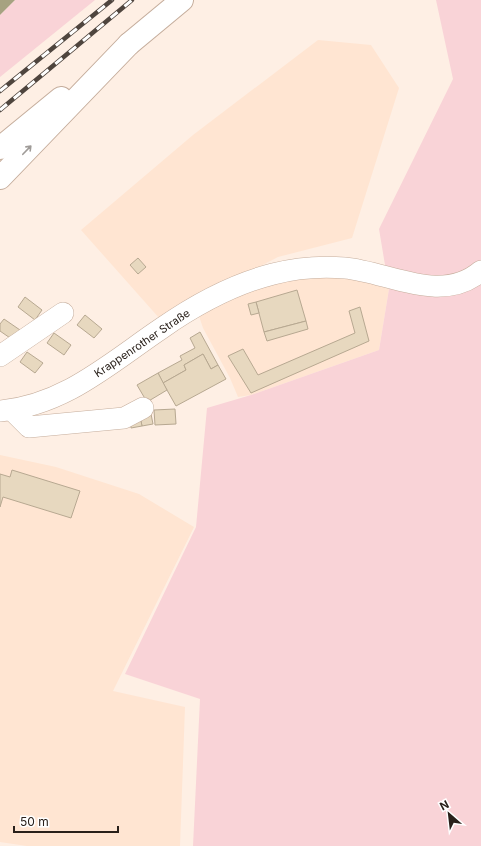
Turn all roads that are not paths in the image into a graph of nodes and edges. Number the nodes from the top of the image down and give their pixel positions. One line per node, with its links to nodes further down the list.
1 (182, 0): 2 (main road)
2 (130, 44): 3 (main road); 4 (main road, one-way to 2)
3 (0, 148)
4 (0, 178)
5 (481, 271): 9 (street, Krappenrother Straße)
6 (63, 313): 7 (street)
7 (0, 356)
8 (143, 408): 9 (street)
9 (6, 411)

